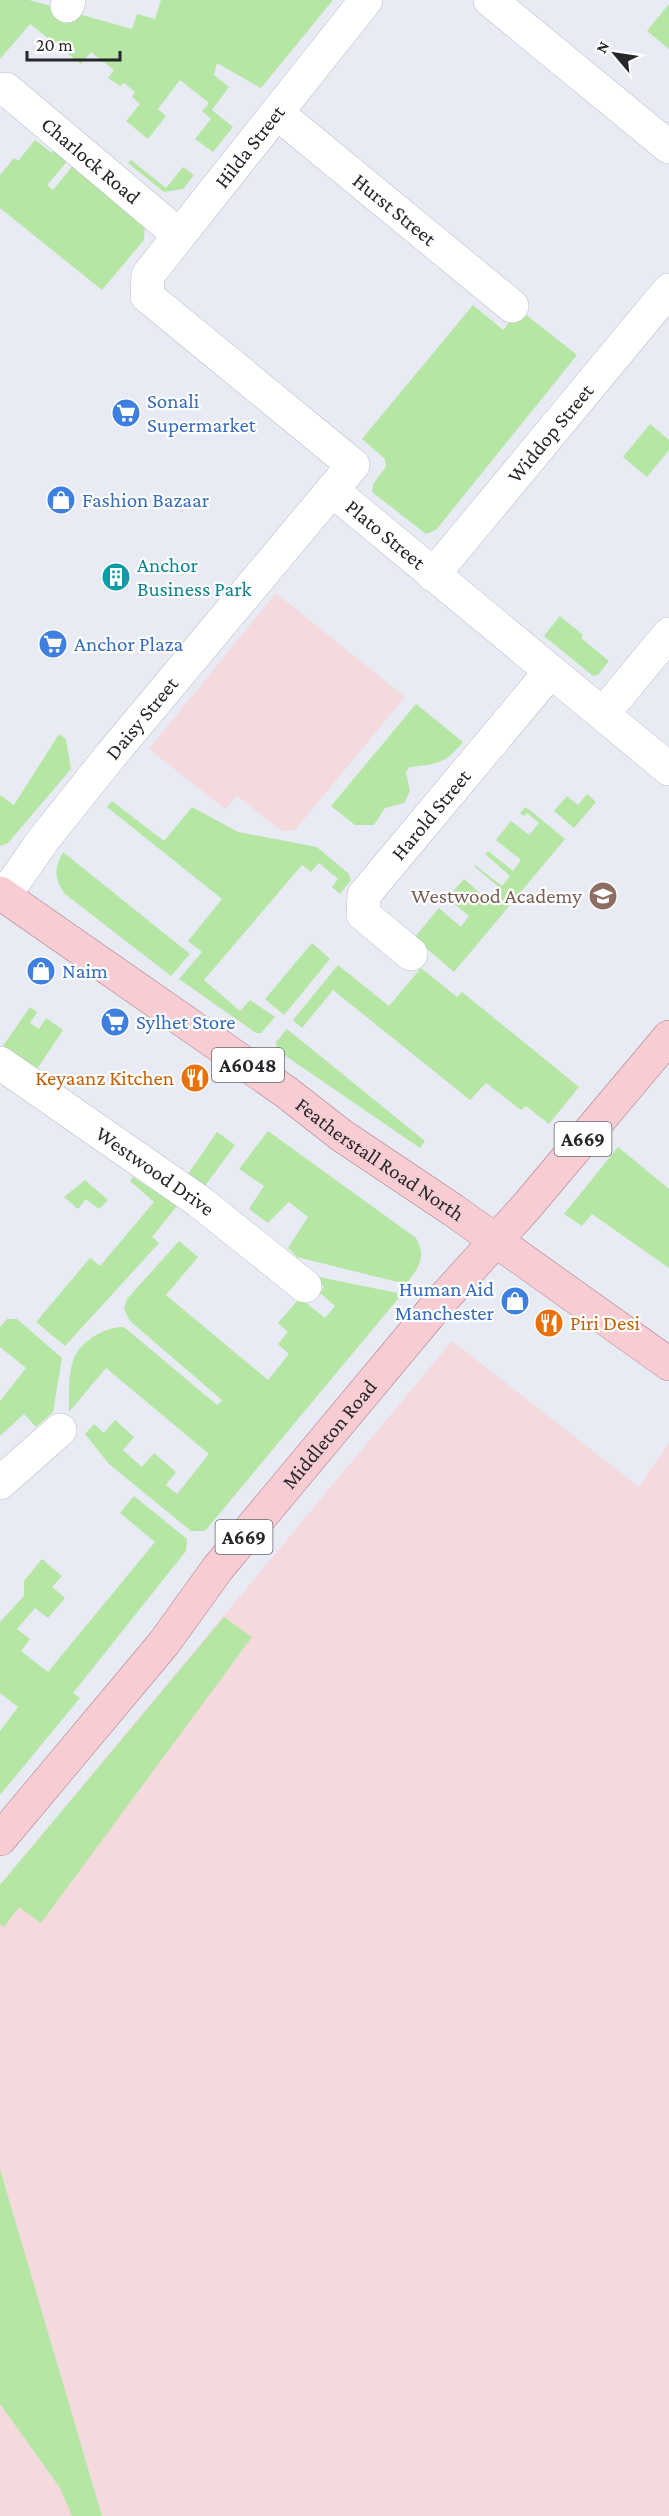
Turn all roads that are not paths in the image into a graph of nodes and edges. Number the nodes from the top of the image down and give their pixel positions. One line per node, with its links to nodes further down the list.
1 (366, 0): 4 (street, Hilda Street)
2 (490, 0): 5 (street)
3 (0, 90): 6 (street, Charlock Road)
4 (277, 112): 6 (street, Hilda Street); 9 (street, Hurst Street)
5 (669, 147)
6 (179, 235): 8 (street, Hilda Street)
7 (669, 290): 11 (street, Widdop Street)
8 (147, 296): 10 (street, Plato Street)
9 (512, 306)
10 (333, 491): 11 (street, Plato Street); 16 (street, Daisy Street)
11 (433, 575): 13 (street, Plato Street)
12 (669, 634): 14 (street)
13 (550, 672): 14 (street, Plato Street); 17 (street, Harold Street)
14 (603, 714): 15 (street, Plato Street)
15 (669, 769)
16 (2, 895): 20 (main road, Featherstall Road North / A6048)
17 (411, 954)
18 (669, 1037): 20 (main road, Middleton Road / A669)
19 (0, 1063): 21 (street, Westwood Drive)
20 (495, 1239): 22 (main road, A6048); 25 (main road, Middleton Road / A669)
21 (305, 1286)
22 (669, 1364)
23 (60, 1430): 24 (street)
24 (0, 1483)
25 (0, 1839)

